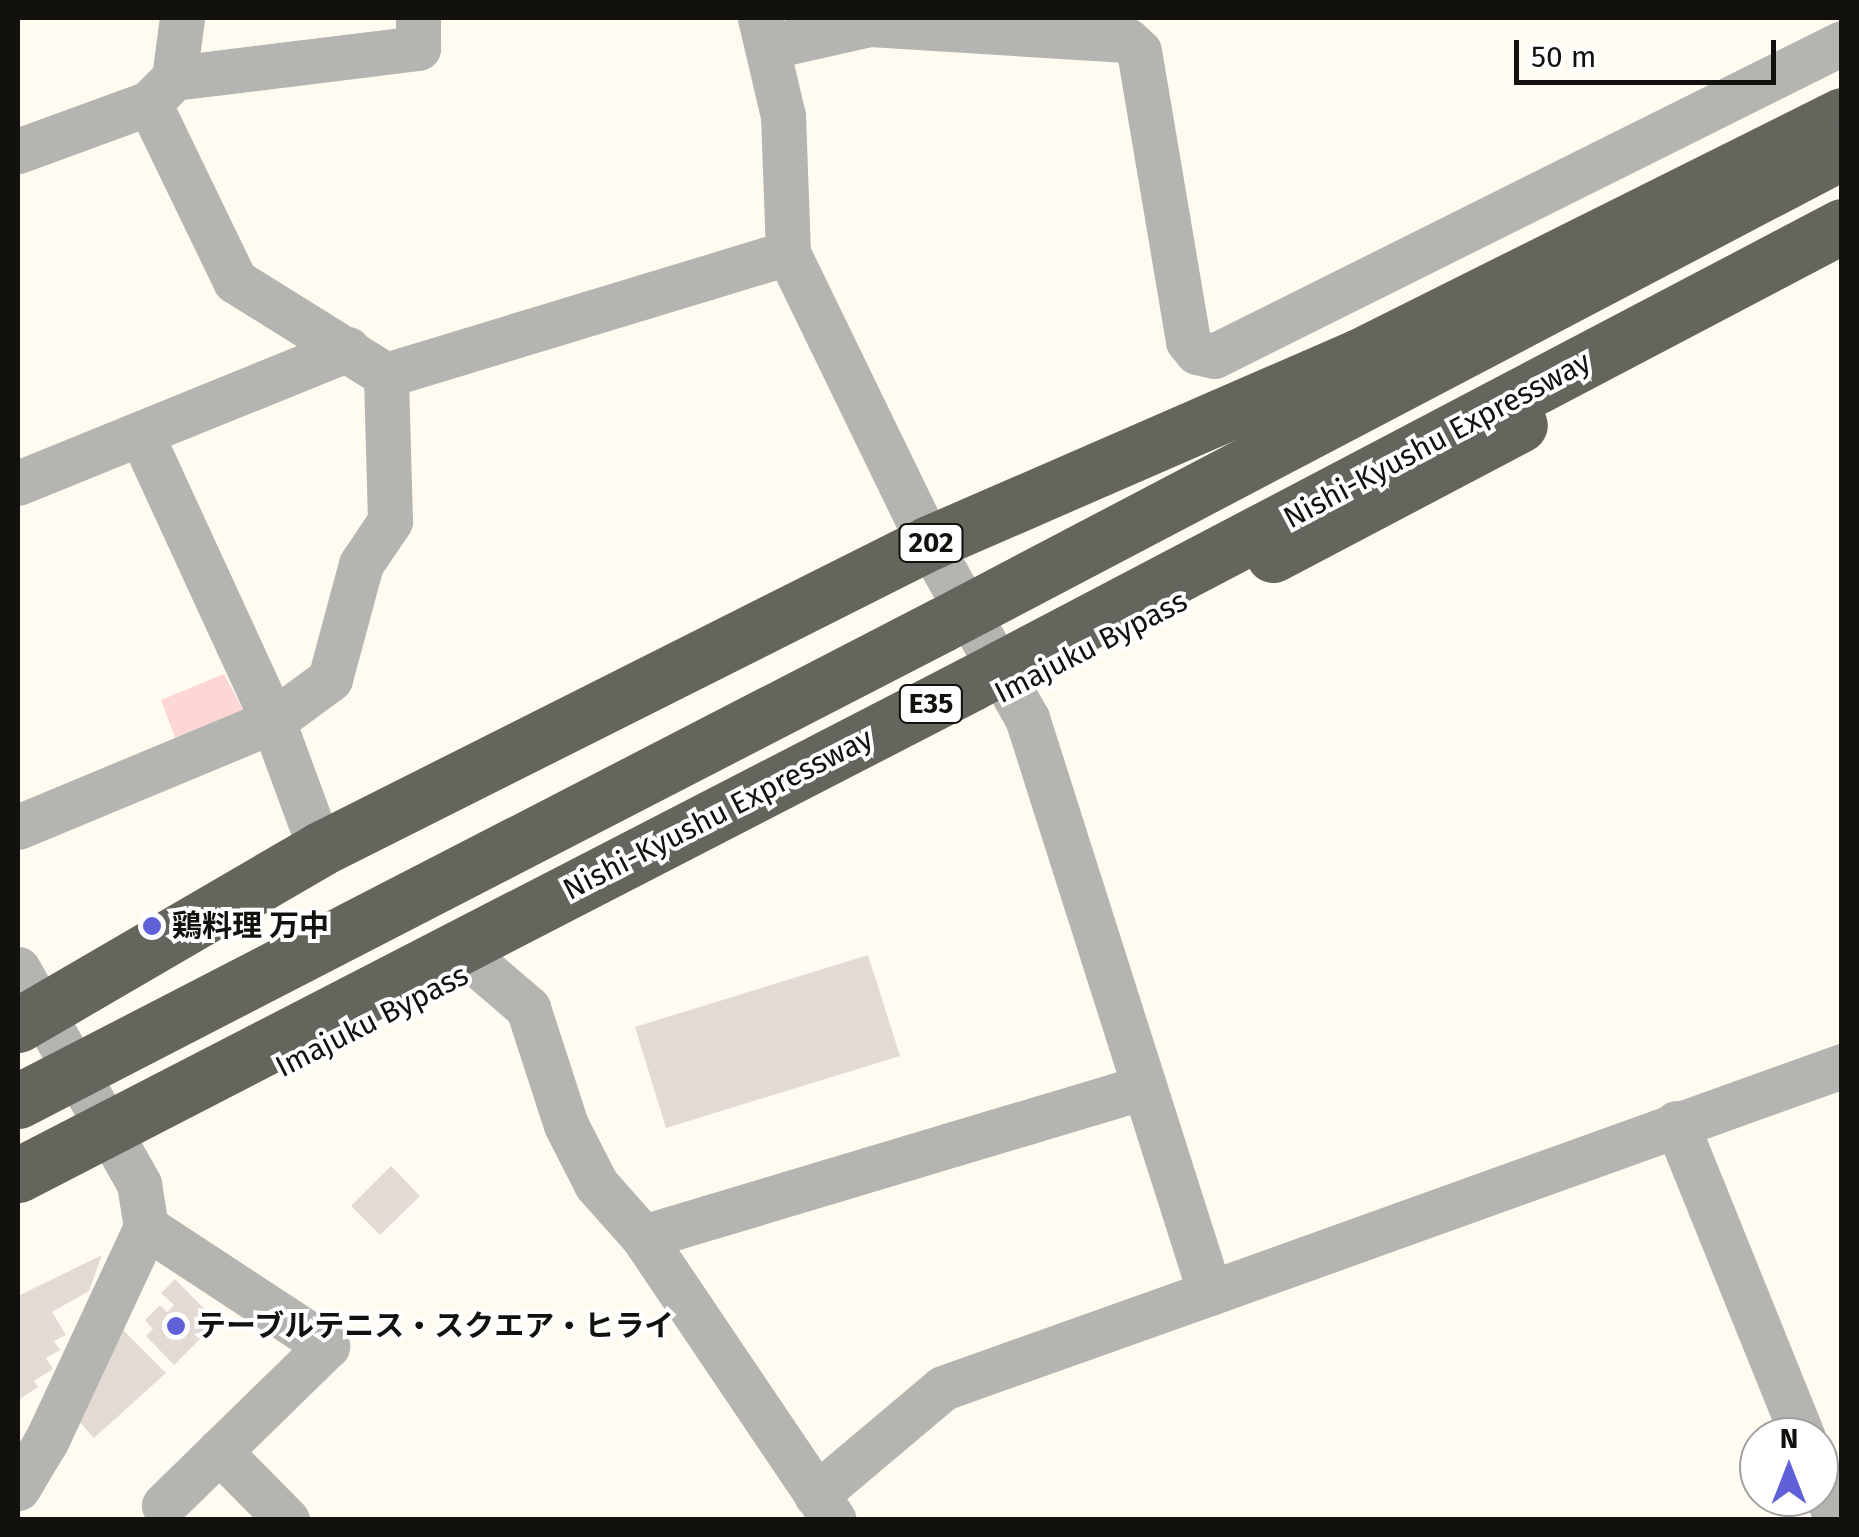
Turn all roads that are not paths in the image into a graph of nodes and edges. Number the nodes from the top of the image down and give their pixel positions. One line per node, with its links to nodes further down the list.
1 (182, 18): 5 (street)
2 (418, 18): 5 (street)
3 (764, 32): 4 (street); 11 (street)
4 (1842, 42)
5 (161, 91): 7 (street); 12 (street)
6 (1842, 114): 16 (highway, 202)
7 (18, 151)
8 (1842, 152): 25 (highway, E35, bridge)
9 (1842, 226): 28 (highway, Nishi-Kyushu Expressway / E35, bridge)
10 (1842, 251): 17 (highway, Imajuku Bypass)
11 (788, 253): 13 (street); 16 (street)
12 (348, 348): 13 (street); 14 (street)
13 (386, 375): 18 (street)
14 (141, 434): 15 (street); 18 (street)
15 (18, 483)
16 (929, 544): 17 (street); 20 (highway, 202)
17 (1012, 687): 21 (highway, Imajuku Bypass); 24 (street)
18 (273, 721): 19 (street); 20 (street)
19 (18, 827)
20 (320, 848): 22 (highway, 202)
21 (479, 966): 27 (highway, Imajuku Bypass); 31 (street)
22 (26, 1002): 27 (street)
23 (1842, 1066): 26 (street)
24 (1144, 1087): 31 (street); 32 (street)
25 (18, 1101)
26 (1676, 1123): 32 (street); 33 (street)
27 (121, 1149): 29 (highway, Imajuku Bypass); 30 (street)
28 (18, 1175)
29 (18, 1204)
30 (146, 1227): 34 (street); 35 (street)
31 (643, 1237): 37 (street)
32 (1210, 1293): 37 (street)
33 (1795, 1417)
34 (220, 1451): 36 (street); 38 (street)
35 (27, 1496)
36 (164, 1505)
37 (825, 1507)
38 (287, 1520)

